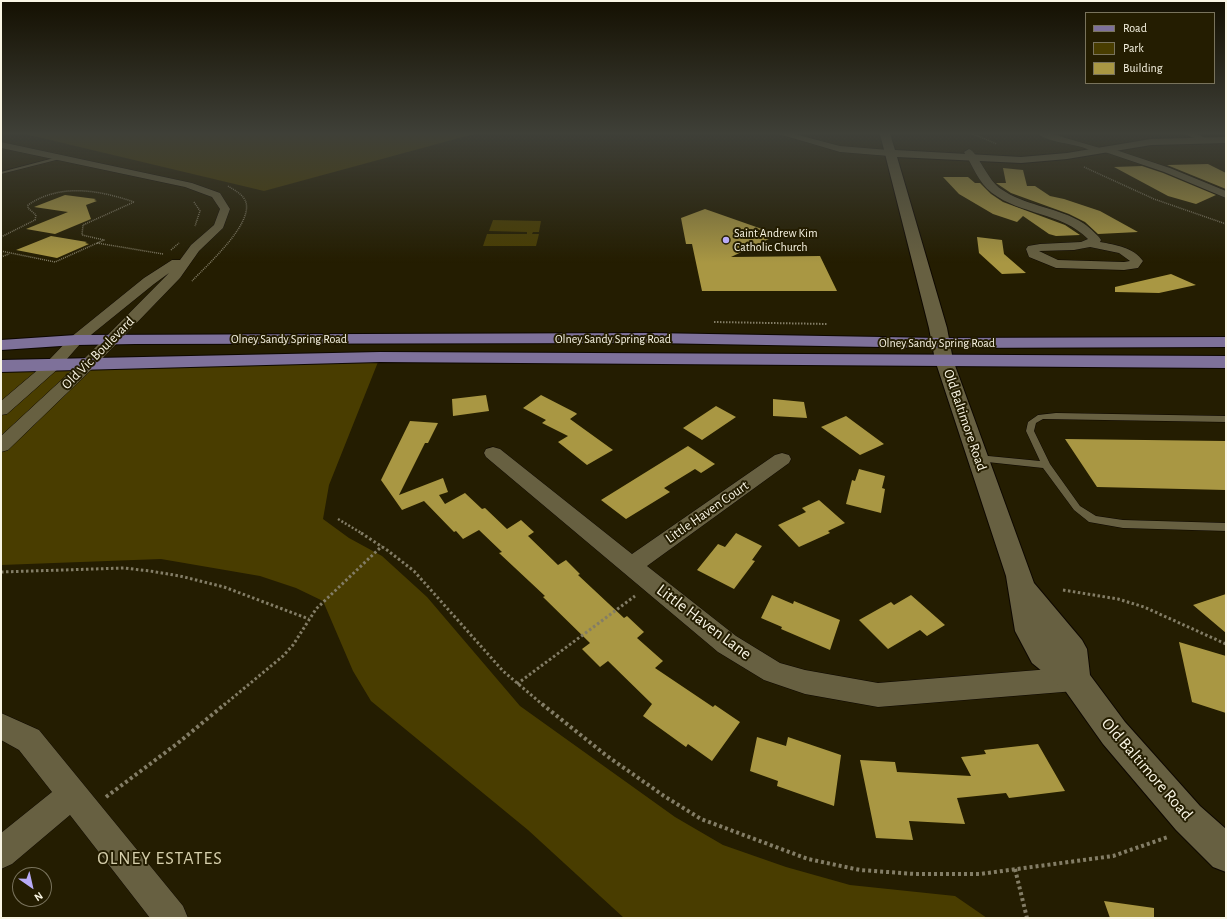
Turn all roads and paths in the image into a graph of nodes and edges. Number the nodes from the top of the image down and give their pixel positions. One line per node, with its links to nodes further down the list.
1 (149, 177): 18 (street, Old Vic Boulevard)
2 (896, 177): 26 (street, Old Baltimore Road)
3 (984, 177): 14 (street)
4 (1104, 177): 9 (path)
5 (1183, 177): 7 (street)
6 (225, 185): 21 (path)
7 (1226, 195)
8 (190, 199): 10 (path)
9 (1226, 224)
10 (192, 231)
11 (1, 237): 13 (path)
12 (180, 242): 16 (path)
13 (97, 243): 17 (path); 20 (path)
14 (1091, 244): 14 (street)
15 (1, 251): 17 (path)
16 (170, 251)
17 (9, 254): 19 (path)
18 (190, 254): 22 (street, Old Vic Boulevard); 23 (street, Old Vic Boulevard)
19 (1, 257)
20 (161, 259)
21 (189, 285)
22 (114, 339): 23 (main road, Olney Sandy Spring Road); 26 (main road, Olney Sandy Spring Road); 28 (street, Old Vic Boulevard)
23 (76, 340): 25 (main road, Olney Sandy Spring Road); 29 (street, Old Vic Boulevard)
24 (1226, 342): 26 (main road, Olney Sandy Spring Road)
25 (1, 345)
26 (942, 352): 27 (main road, Olney Sandy Spring Road); 28 (main road, Olney Sandy Spring Road); 35 (street, Old Baltimore Road)
27 (1226, 362)
28 (88, 364): 29 (main road, Olney Sandy Spring Road); 33 (street, Old Vic Boulevard)
29 (53, 365): 30 (main road, Olney Sandy Spring Road); 31 (street, Old Vic Boulevard)
30 (1, 366)
31 (1, 410)
32 (1226, 419): 37 (lane)
33 (1, 446)
34 (493, 452): 41 (street, Little Haven Lane)
35 (978, 458): 37 (lane); 47 (street, Old Baltimore Road)
36 (782, 459): 41 (street, Little Haven Court)
37 (1046, 465): 39 (lane)
38 (338, 519): 40 (path)
39 (1226, 527)
40 (382, 546): 45 (path); 48 (path)
41 (632, 565): 43 (street, Little Haven Lane)
42 (1, 572): 45 (path)
43 (652, 583): 47 (street, Little Haven Lane); 48 (path)
44 (1063, 590): 46 (path)
45 (309, 619): 50 (path)
46 (1226, 644)
47 (1075, 679): 51 (street, Old Baltimore Road)
48 (517, 684): 54 (path)
49 (1, 726): 50 (street)
50 (80, 803): 52 (street); 55 (street)
51 (1197, 826): 53 (street, Old Baltimore Road); 54 (path)
52 (1, 853)
53 (1226, 854)
54 (1016, 869): 56 (path)
55 (171, 918)
56 (1027, 918)

